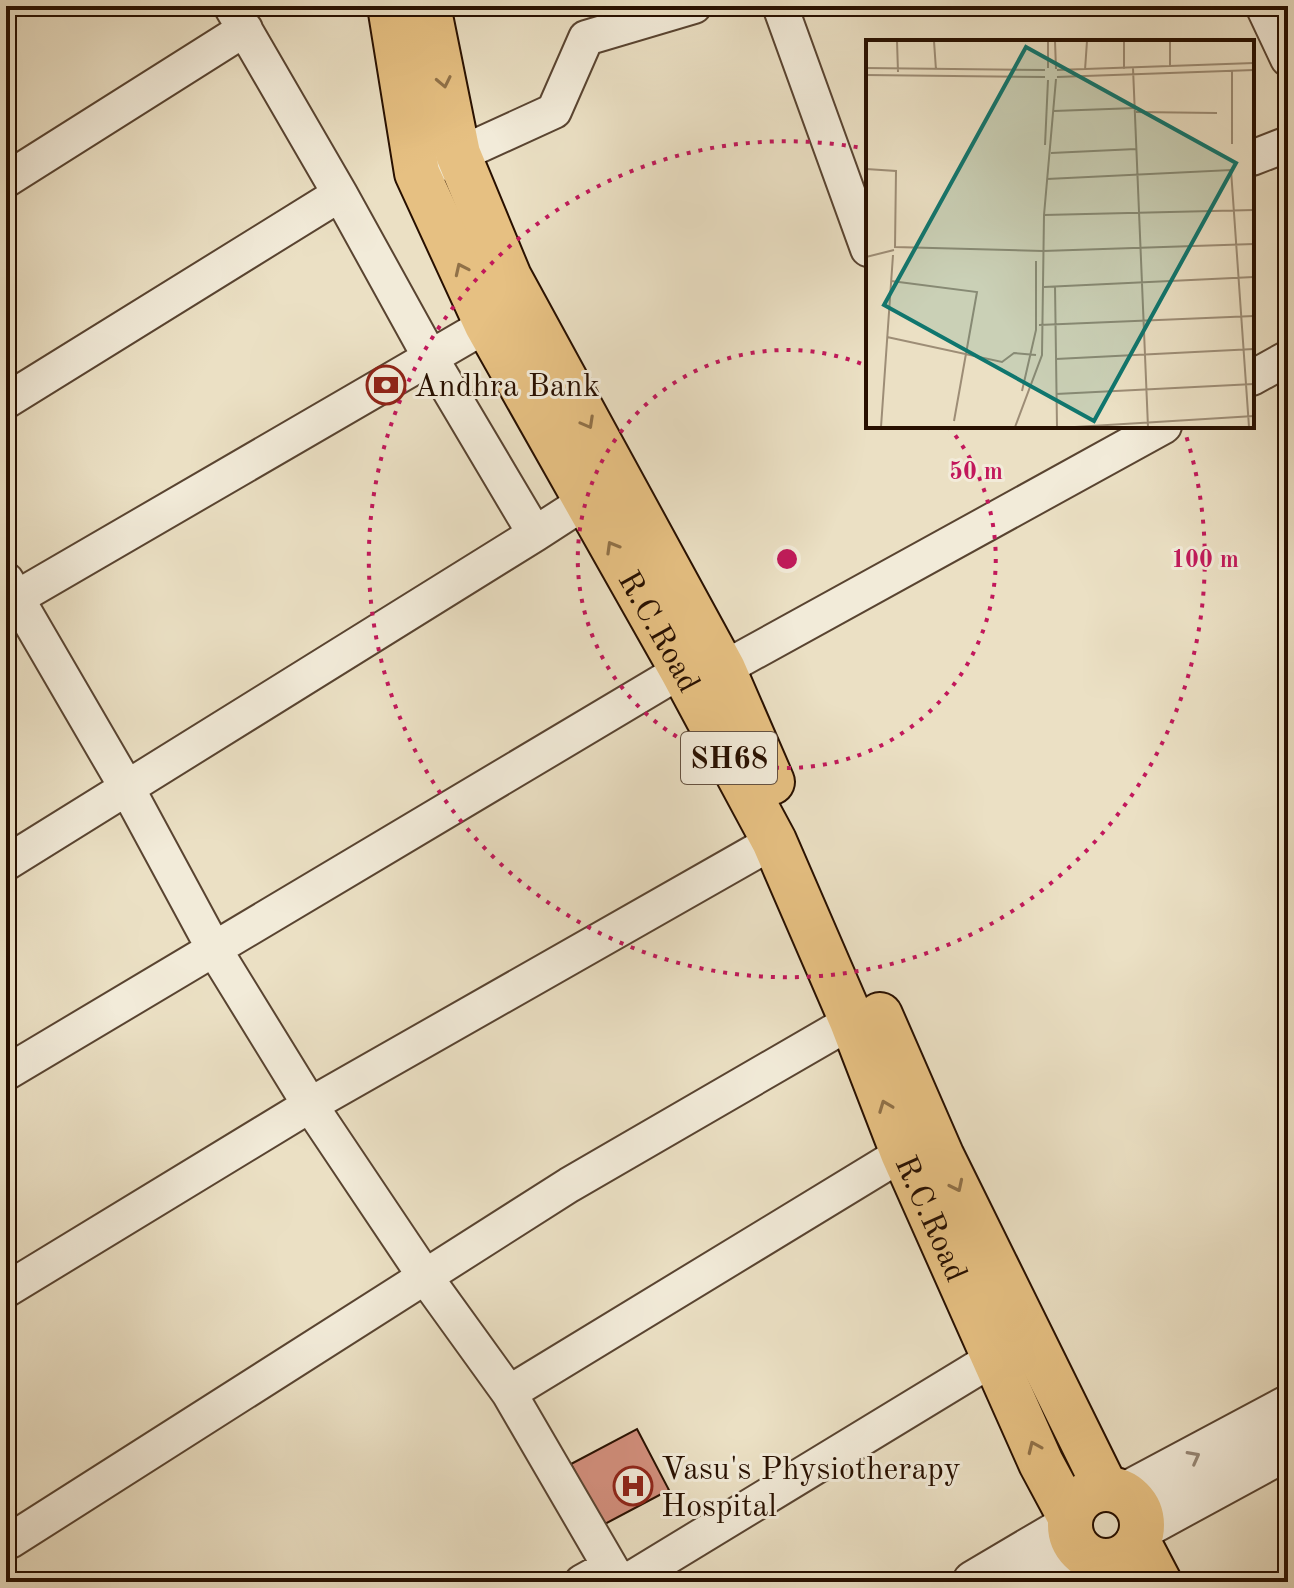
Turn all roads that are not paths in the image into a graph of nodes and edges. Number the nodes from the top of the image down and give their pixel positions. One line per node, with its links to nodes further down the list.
1 (390, 6): 11 (main road, R.C.Road / SH68)
2 (428, 6): 9 (main road, R.C.Road / SH68, one-way to 9)
3 (694, 6): 9 (street)
4 (780, 6): 14 (street)
5 (1263, 6): 7 (street)
6 (238, 18): 12 (street); 13 (street)
7 (1288, 59)
8 (1288, 144): 10 (street)
9 (458, 154): 11 (street); 15 (main road, R.C.Road / SH68)
10 (1254, 157)
11 (417, 173): 15 (main road, R.C.Road / SH68, one-way to 11)
12 (6, 180)
13 (340, 194): 16 (street); 19 (street)
14 (866, 243)
15 (505, 314): 16 (street); 21 (main road, R.C.Road / SH68); 24 (main road, R.C.Road / SH68, one-way to 24)
16 (430, 357): 22 (street); 23 (street)
17 (1288, 358): 18 (street)
18 (1254, 377)
19 (6, 401)
20 (1160, 428): 24 (street)
21 (586, 501): 22 (street); 24 (main road, R.C.Road / SH68, one-way to 21)
22 (535, 534): 25 (street)
23 (9, 594): 25 (street)
24 (702, 670): 26 (main road, R.C.Road / SH68); 28 (street); 39 (main road, R.C.Road / SH68, one-way to 39)
25 (127, 788): 27 (street); 28 (street)
26 (774, 841): 29 (main road, R.C.Road / SH68); 31 (street)
27 (6, 863)
28 (214, 949): 30 (street); 31 (street)
29 (852, 1021): 32 (main road, R.C.Road / SH68, one-way to 29); 33 (street)
30 (6, 1073)
31 (310, 1105): 33 (street); 34 (street)
32 (903, 1153): 35 (main road, R.C.Road / SH68); 36 (street)
33 (426, 1278): 36 (street); 40 (street)
34 (6, 1290)
35 (994, 1358): 41 (main road, R.C.Road / SH68, one-way to 35); 42 (street)
36 (509, 1393): 42 (street)
37 (1288, 1407): 39 (street, one-way to 37)
38 (1288, 1448): 39 (street)
39 (1128, 1513): 41 (main road); 41 (main road); 45 (main road, R.C.Road)
40 (7, 1540)
41 (1087, 1549): 43 (street); 44 (street)
42 (609, 1578)
43 (974, 1582)
44 (1045, 1582)
45 (1159, 1582)

